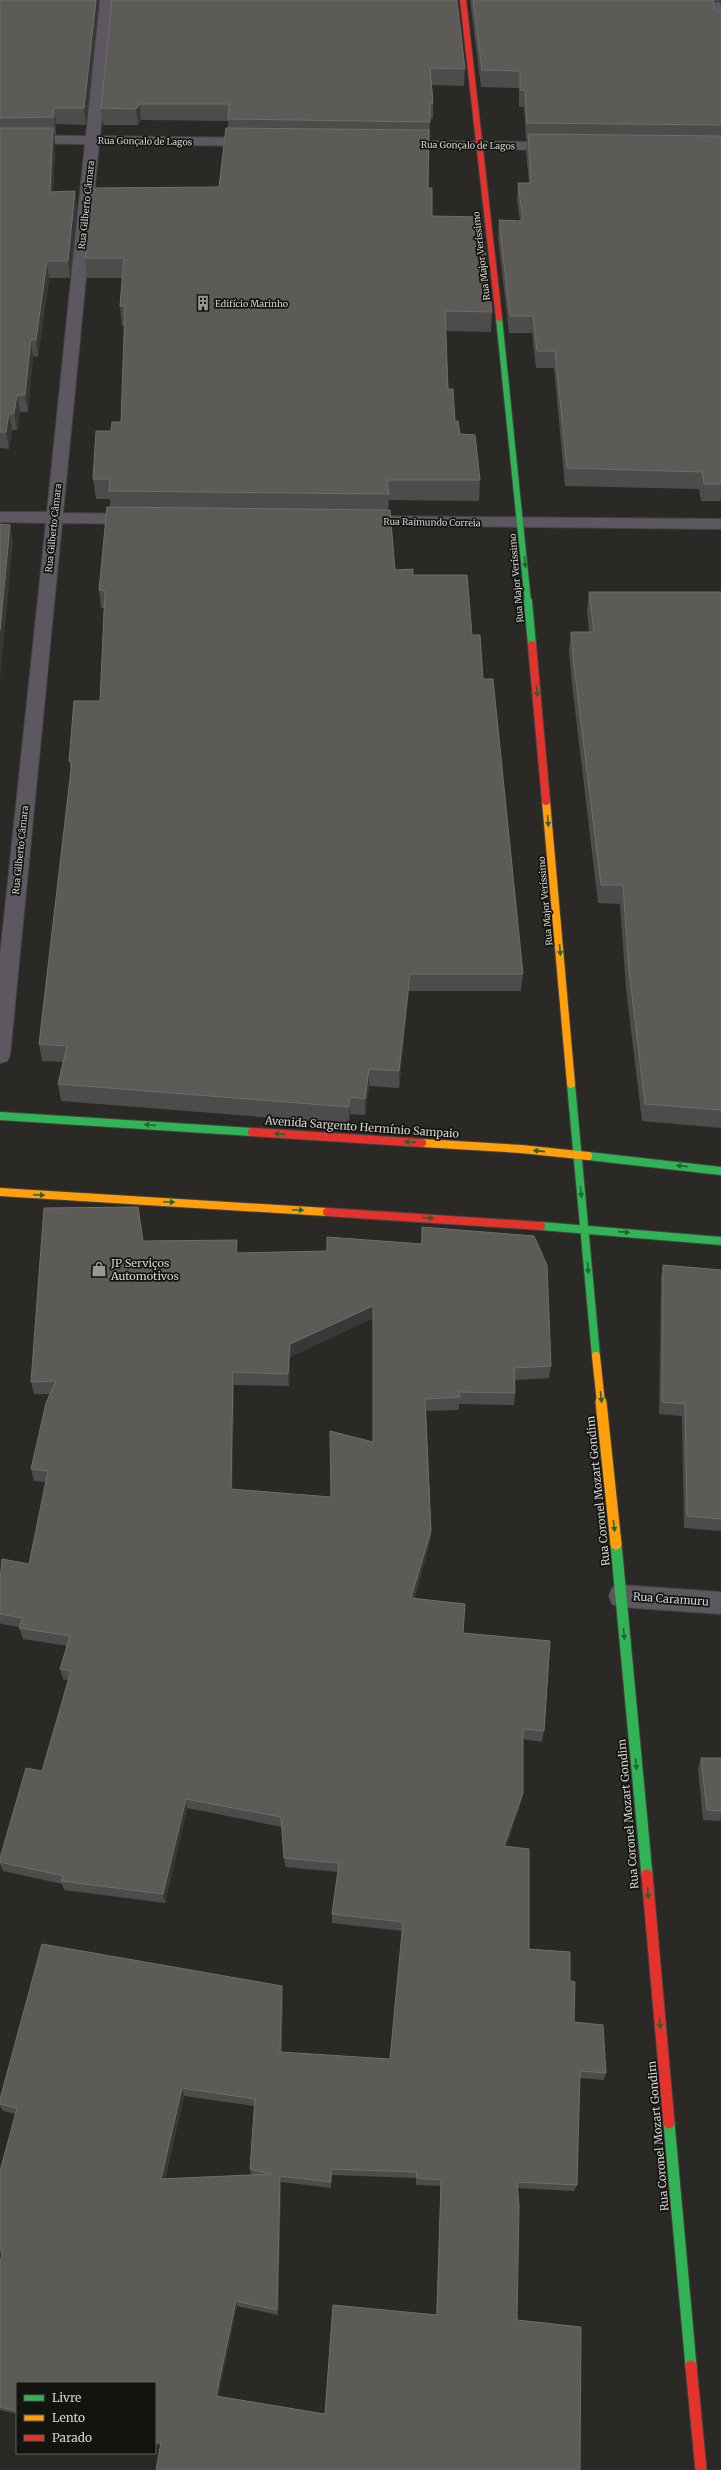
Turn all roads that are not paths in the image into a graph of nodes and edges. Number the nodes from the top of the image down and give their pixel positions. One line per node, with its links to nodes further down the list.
1 (107, 0): 6 (street, Rua Gilberto Câmara)
2 (463, 0): 9 (street, Rua Major Veríssimo)
3 (717, 6): 4 (street)
4 (721, 26)
5 (0, 139): 6 (street, Rua Gonçalo de Lagos)
6 (93, 140): 7 (street, Rua Gonçalo de Lagos); 12 (street, Rua Gilberto Câmara)
7 (267, 143)
8 (385, 144): 9 (street, Rua Gonçalo de Lagos)
9 (478, 146): 10 (street, Rua Gonçalo de Lagos); 15 (street, Rua Major Veríssimo)
10 (573, 146)
11 (0, 517): 12 (street)
12 (53, 518): 13 (street); 17 (street, Rua Gilberto Câmara)
13 (153, 519)
14 (343, 521): 15 (street, Rua Raimundo Correia)
15 (521, 523): 16 (street, Rua Raimundo Correia); 19 (street, Rua Major Veríssimo, one-way to 19)
16 (721, 524)
17 (0, 1055)
18 (0, 1116): 19 (street, Avenida Sargento Hermínio Sampaio, one-way to 18)
19 (578, 1155): 20 (street, Avenida Sargento Hermínio Sampaio, one-way to 19); 22 (street, Rua Coronel Mozart Gondim, one-way to 22)
20 (721, 1171)
21 (0, 1192): 22 (street, one-way to 22)
22 (585, 1229): 23 (street, one-way to 23); 24 (street, Rua Coronel Mozart Gondim, one-way to 24)
23 (721, 1242)
24 (620, 1596): 25 (street, Rua Caramuru); 26 (street, Rua Coronel Mozart Gondim, one-way to 26)
25 (721, 1602)
26 (701, 2470)

